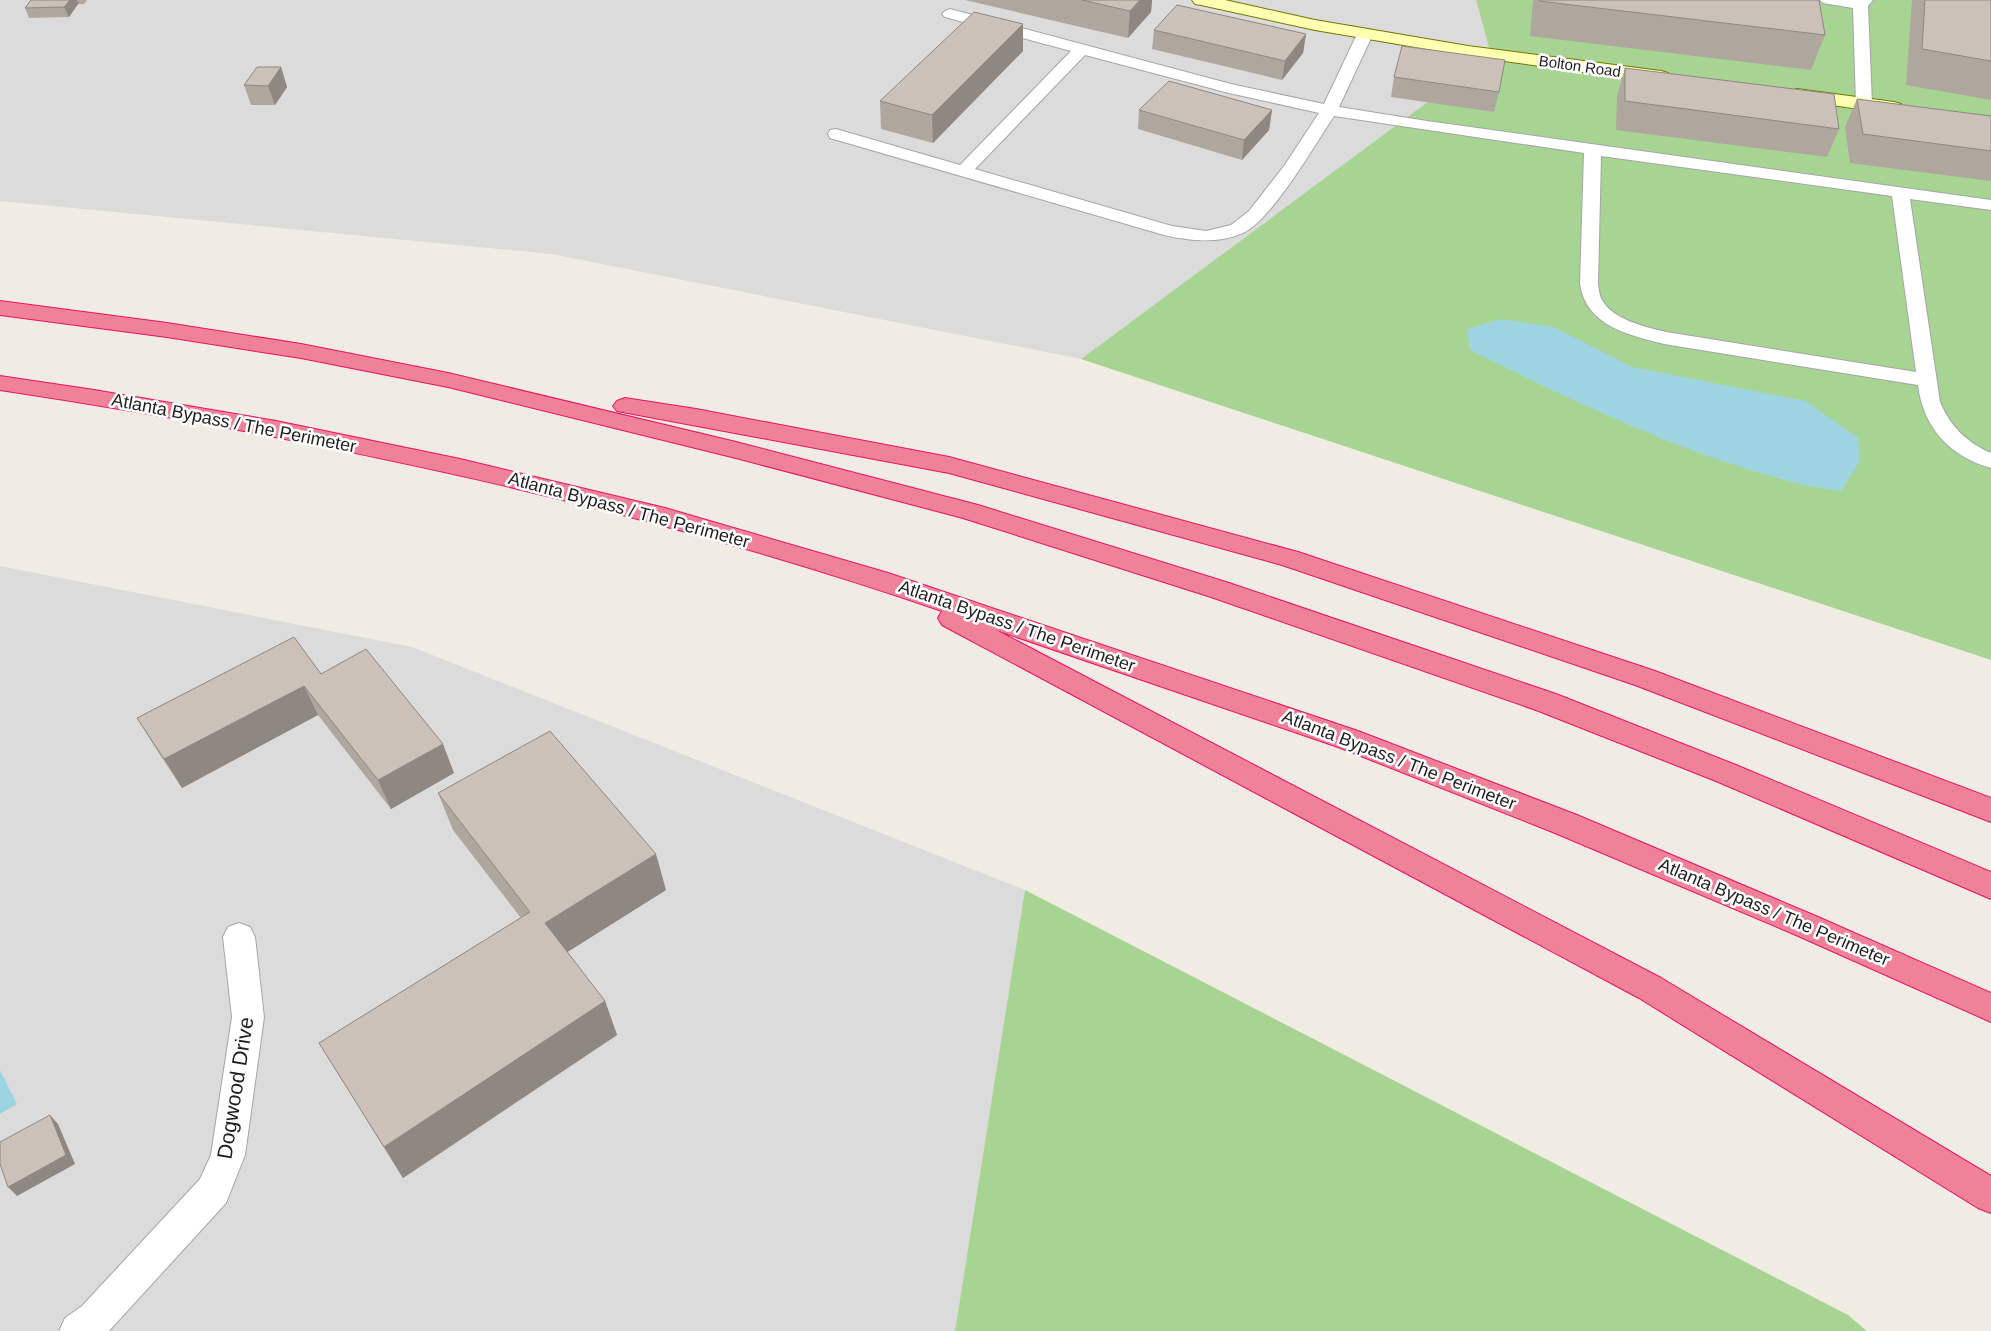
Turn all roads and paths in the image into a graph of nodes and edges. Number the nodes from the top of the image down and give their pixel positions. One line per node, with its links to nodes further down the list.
1 (1201, 0): 5 (street, Bolton Road)
2 (1828, 0): 3 (lane)
3 (1862, 3): 9 (lane)
4 (950, 14): 6 (lane)
5 (1365, 34): 7 (street, Bolton Road); 10 (lane)
6 (1082, 49): 10 (lane); 14 (lane)
7 (1676, 79)
8 (1775, 92): 9 (street)
9 (1864, 104): 11 (street)
10 (1329, 110): 13 (lane); 14 (lane)
11 (1913, 110)
12 (836, 134): 14 (lane)
13 (1593, 149): 15 (lane); 19 (lane)
14 (964, 171)
15 (1900, 192): 16 (lane); 19 (lane)
16 (1991, 205)
17 (0, 308): 18 (highway)
18 (448, 380): 23 (highway); 24 (highway)
19 (1926, 380): 21 (lane)
20 (0, 383): 22 (highway, Atlanta Bypass / The Perimeter)
21 (1991, 461)
22 (879, 580): 26 (highway, Atlanta Bypass / The Perimeter); 27 (highway)
23 (1991, 810)
24 (1991, 886)
25 (239, 938): 28 (street, Dogwood Drive)
26 (1991, 1008)
27 (1991, 1196)
28 (78, 1331)

